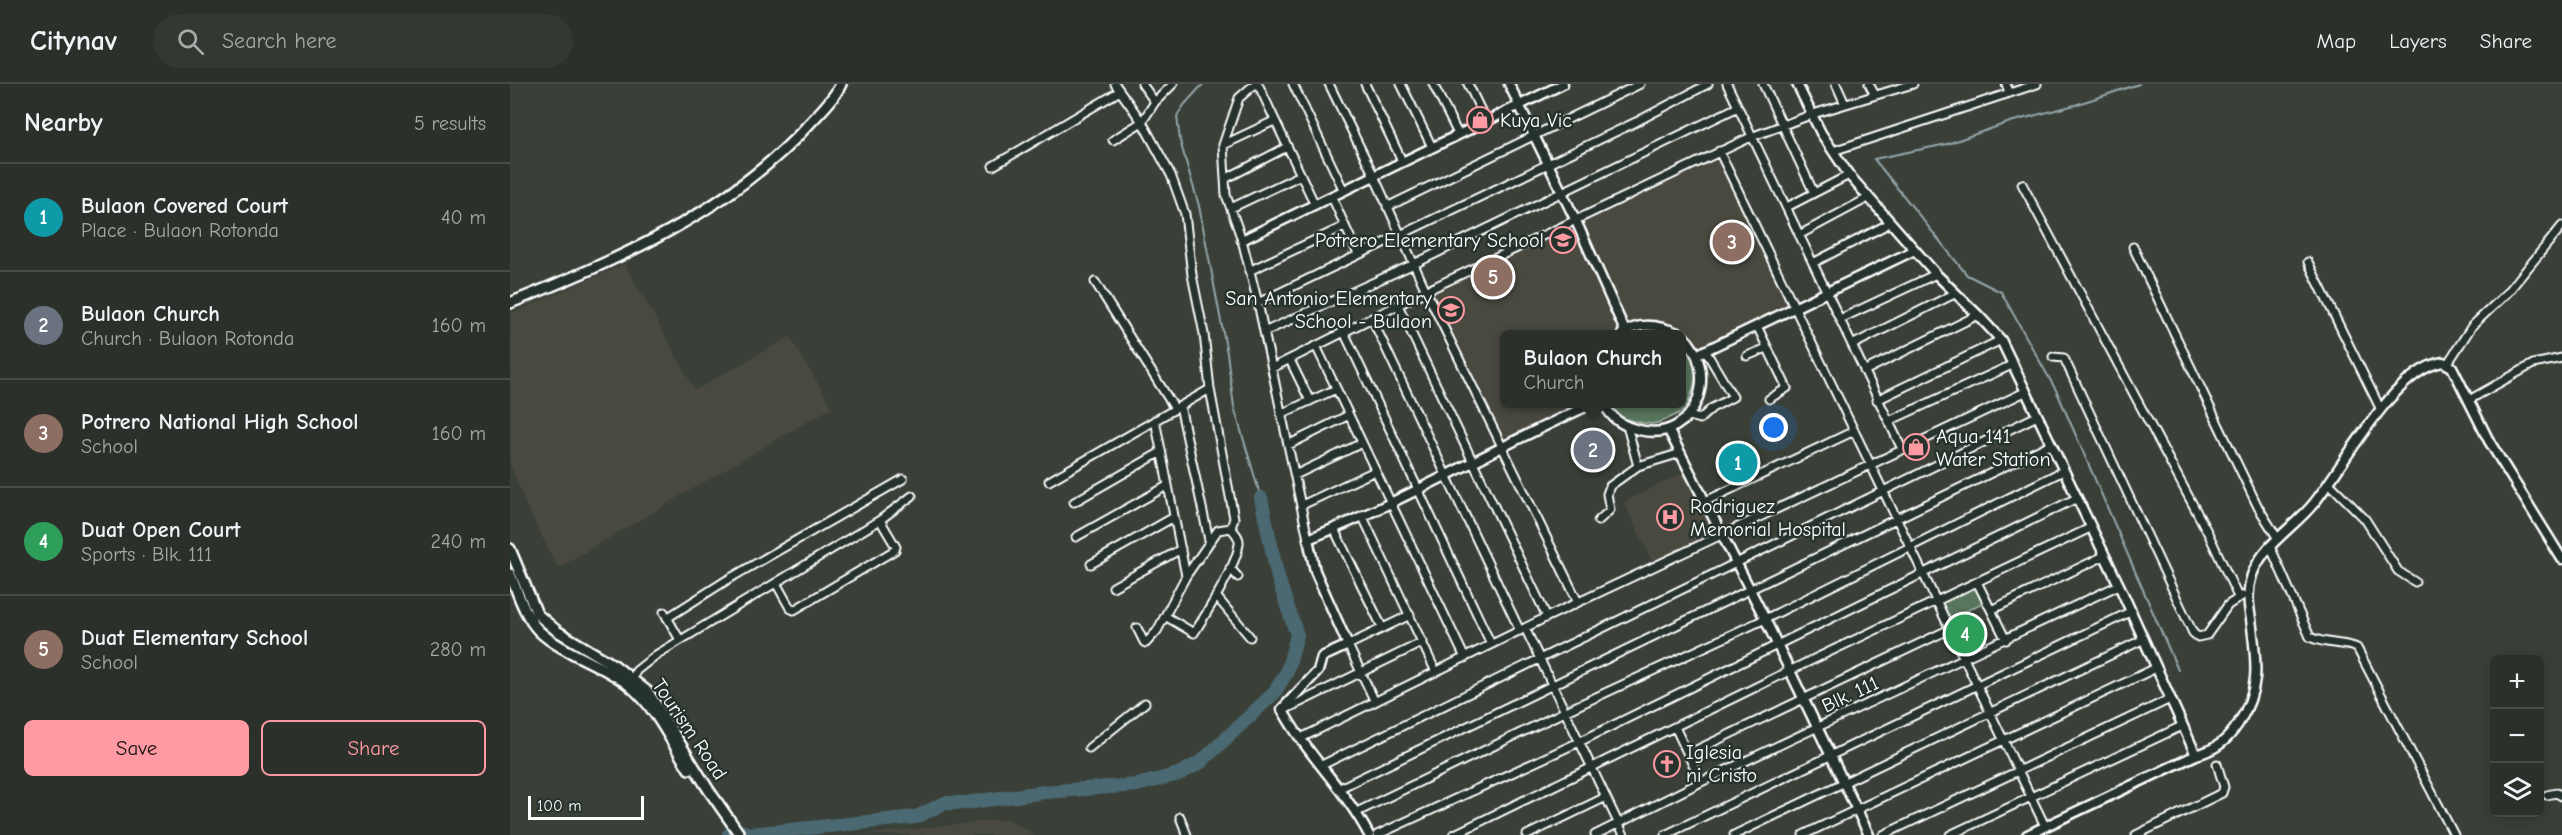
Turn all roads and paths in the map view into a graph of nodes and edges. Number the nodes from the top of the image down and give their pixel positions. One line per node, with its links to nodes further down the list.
1 (841, 84): 82 (main road)
2 (1115, 84): 25 (street)
3 (1142, 84): 28 (street)
4 (1173, 84): 28 (street)
5 (1256, 84): 33 (street); 41 (street)
6 (1293, 84): 54 (street)
7 (1329, 84): 51 (street)
8 (1365, 84): 46 (street)
9 (1401, 84): 43 (street)
10 (1433, 84): 37 (street)
11 (1468, 84): 34 (street)
12 (1509, 84): 30 (street)
13 (1563, 84): 24 (street)
14 (1640, 84): 38 (street)
15 (1708, 84): 47 (street)
16 (1727, 84): 31 (street)
17 (1763, 84): 36 (street)
18 (1797, 84): 32 (street)
19 (1836, 84): 29 (street)
20 (1869, 84): 27 (street)
21 (1909, 84): 27 (street)
22 (2006, 84): 26 (street)
23 (2037, 84): 26 (street)
24 (1551, 87): 30 (street)
25 (1120, 91): 35 (street); 48 (street)
26 (2009, 92): 45 (street)
27 (1875, 95): 29 (street)
28 (1155, 102): 35 (street)
29 (1845, 104): 32 (street)
30 (1519, 105): 34 (street); 38 (street)
31 (1738, 107): 39 (street); 55 (street)
32 (1813, 114): 36 (street); 45 (street)
33 (1275, 121): 41 (street); 42 (street)
34 (1486, 121): 37 (street)
35 (1142, 122): 40 (street); 109 (street)
36 (1783, 125): 39 (street); 56 (street)
37 (1458, 134): 43 (street)
38 (1533, 136): 47 (street); 60 (street)
39 (1751, 136): 44 (street); 61 (street)
40 (1113, 140)
41 (1223, 145): 52 (street)
42 (1287, 147): 49 (street); 52 (street)
43 (1432, 147): 46 (street)
44 (1719, 151): 63 (street); 85 (street)
45 (1833, 151): 50 (street)
46 (1402, 161): 51 (street)
47 (1547, 164): 55 (street); 67 (street)
48 (993, 166)
49 (1301, 175): 59 (street); 62 (street)
50 (1849, 175): 56 (street); 58 (street)
51 (1374, 176): 54 (street); 60 (street)
52 (1225, 179): 62 (street)
53 (2022, 184): 189 (street)
54 (1344, 191): 57 (street)
55 (1561, 192): 63 (street); 75 (street)
56 (1814, 193): 61 (street)
57 (1332, 197): 59 (street); 65 (street)
58 (1868, 198): 64 (street); 68 (street)
59 (1315, 205): 69 (street)
60 (1387, 207): 67 (street)
61 (1786, 207): 68 (street)
62 (1231, 208): 69 (street)
63 (1576, 221): 79 (street); 90 (street)
64 (1890, 224): 71 (street); 74 (street)
65 (1345, 226): 72 (street); 76 (street)
66 (2562, 226): 105 (street)
67 (1400, 234): 72 (street); 75 (street)
68 (1799, 235): 74 (street)
69 (1242, 240): 76 (street)
70 (2133, 247): 166 (street)
71 (1915, 250): 77 (street); 80 (street)
72 (1358, 254): 83 (street)
73 (2308, 262): 119 (street)
74 (1813, 263): 80 (street)
75 (1414, 264): 79 (street); 93 (street)
76 (1249, 271): 83 (street)
77 (1936, 274): 81 (street); 88 (street)
78 (1095, 282): 116 (street)
79 (1426, 291): 84 (street); 132 (street)
80 (1827, 292): 85 (street); 88 (street)
81 (1954, 294): 86 (street); 97 (street)
82 (510, 303)
83 (1258, 303): 93 (street)
84 (1398, 305): 87 (street); 136 (street)
85 (1796, 307): 89 (street); 128 (street)
86 (1978, 315): 96 (street); 108 (street)
87 (1372, 319): 94 (street); 142 (street)
88 (1840, 319): 97 (street)
89 (1756, 326): 99 (street); 100 (street)
90 (1622, 330)
91 (1632, 330): 92 (street)
92 (1670, 330)
93 (1264, 332): 107 (street)
94 (1344, 332): 98 (street); 147 (street)
95 (1686, 339): 100 (street)
96 (2001, 340): 106 (street); 113 (street)
97 (1852, 345): 108 (street)
98 (1316, 346): 104 (street); 110 (street)
99 (1767, 348): 101 (street); 112 (street)
100 (1702, 352): 122 (street); 122 (street)
101 (1747, 356)
102 (2053, 357): 189 (street)
103 (2562, 358): 114 (street)
104 (1290, 360): 107 (street); 115 (street)
105 (2448, 363): 114 (street); 119 (street)
106 (2014, 364): 111 (street); 125 (street)
107 (1272, 368): 120 (street)
108 (1864, 371): 113 (street)
109 (1210, 389): 116 (street); 160 (street)
110 (1336, 389): 115 (street); 121 (street)
111 (2025, 392): 123 (street); 133 (street)
112 (1769, 399)
113 (1877, 400): 125 (street)
114 (2469, 400): 173 (street)
115 (1310, 401): 120 (street)
116 (1178, 408): 124 (street); 167 (street)
117 (1583, 408): 132 (street)
118 (1607, 408): 126 (street)
119 (2380, 408): 145 (street)
120 (1281, 414): 131 (street)
121 (1349, 415): 129 (street); 131 (street)
122 (1688, 416): 127 (street)
123 (2037, 416): 130 (street); 148 (street)
124 (1155, 420): 134 (street); 144 (street)
125 (1889, 422): 133 (street)
126 (1627, 426): 127 (street); 138 (street)
127 (1669, 430): 135 (street)
128 (1854, 431): 137 (street); 151 (street)
129 (1362, 443): 139 (street); 141 (street)
130 (2051, 444): 140 (street); 158 (street)
131 (1288, 445): 141 (street)
132 (1501, 446): 136 (street); 190 (street)
133 (1902, 449): 137 (street)
134 (1161, 452): 146 (street); 152 (street)
135 (1681, 453): 138 (street); 151 (street)
136 (1473, 461): 142 (street); 196 (street)
137 (1870, 465): 148 (street); 163 (street)
138 (1638, 466): 159 (street)
139 (1375, 471): 153 (street); 154 (street)
140 (2063, 471): 150 (street); 168 (street)
141 (1295, 475): 154 (street)
142 (1445, 475): 147 (street); 200 (street)
143 (903, 479): 204 (street)
144 (1049, 481)
145 (2329, 483): 166 (street); 182 (street)
146 (1167, 486): 156 (street); 164 (street)
147 (1418, 488): 153 (street); 207 (street)
148 (1883, 493): 158 (street); 174 (street)
149 (912, 496): 157 (street)
150 (2077, 498): 161 (street); 178 (street)
151 (1706, 501): 163 (street)
152 (1074, 502)
153 (1389, 503): 155 (street); 210 (street)
154 (1302, 505): 165 (street)
155 (1362, 515): 162 (street); 194 (street)
156 (1174, 517): 171 (street); 175 (street)
157 (880, 520): 183 (street); 183 (street)
158 (1896, 520): 168 (street); 186 (street)
159 (1598, 521)
160 (1231, 528): 167 (street); 176 (street)
161 (2090, 528): 172 (street); 181 (street)
162 (1334, 529): 165 (street); 198 (street)
163 (1724, 535): 174 (street); 190 (street)
164 (1076, 537)
165 (1308, 539): 209 (street)
166 (2278, 539): 169 (street)
167 (1209, 540): 179 (street)
168 (1909, 546): 178 (street); 197 (street)
169 (2270, 546): 187 (street); 271 (street)
170 (510, 549): 217 (main road, Tourism Road)
171 (1181, 549): 179 (street); 185 (street)
172 (2104, 556): 184 (street); 192 (street)
173 (2562, 559)
174 (1736, 562): 186 (street); 211 (street)
175 (1091, 564)
176 (1230, 568): 180 (street); 188 (street)
177 (510, 574): 217 (main road)
178 (1923, 574): 191 (street); 208 (street)
179 (1186, 576): 195 (street)
180 (1238, 577)
181 (1977, 582): 191 (street); 192 (street)
182 (2415, 582)
183 (776, 583): 204 (street)
184 (2120, 585): 193 (street); 205 (street, Blk. 111)
185 (1113, 587)
186 (1749, 590): 197 (street); 218 (street)
187 (2248, 595): 189 (street); 236 (street)
188 (1216, 596): 195 (street); 202 (street)
189 (2238, 597)
190 (1578, 602): 196 (street)
191 (1936, 602): 201 (street); 215 (street)
192 (1990, 610): 205 (street)
193 (2132, 611): 203 (street); 219 (street)
194 (1410, 615): 198 (street); 206 (street)
195 (1165, 616): 199 (street)
196 (1547, 617): 200 (street)
197 (1765, 619): 208 (street); 225 (street)
198 (1382, 627): 209 (street)
199 (1137, 628)
200 (1523, 629): 207 (street); 211 (street)
201 (1950, 629): 212 (street); 220 (street)
202 (1250, 638)
203 (2144, 639): 213 (street); 226 (street)
204 (680, 640): 217 (street)
205 (2006, 640): 212 (street, Blk. 111)
206 (1423, 642): 214 (street); 216 (street)
207 (1491, 644): 210 (street)
208 (1776, 644): 215 (street); 232 (street)
209 (1348, 645): 214 (street); 224 (street)
210 (1465, 657): 216 (street)
211 (1540, 659): 218 (street); 238 (street)
212 (1964, 659): 219 (street); 229 (street, Blk. 111)
213 (2156, 668): 221 (street); 231 (street)
214 (1360, 671): 222 (street); 224 (street)
215 (1789, 671): 220 (street); 228 (street)
216 (1436, 672): 222 (street)
217 (632, 683): 247 (main road, Tourism Road); 247 (main road, Tourism Road)
218 (1553, 685): 225 (street); 243 (street)
219 (1976, 685): 226 (street); 235 (street)
220 (1802, 699): 229 (street); 234 (street)
221 (2170, 699): 227 (street); 240 (street)
222 (1375, 702): 230 (street)
223 (1145, 704): 233 (street)
224 (1282, 711): 230 (street)
225 (1566, 711): 232 (street); 250 (street)
226 (1989, 713): 231 (street); 242 (street)
227 (2182, 726): 236 (street); 245 (street)
228 (1675, 727): 234 (street); 239 (street)
229 (1816, 728): 235 (street); 241 (street, Blk. 111)
230 (1301, 738): 238 (street)
231 (2002, 739): 240 (street); 249 (street)
232 (1579, 742): 239 (street); 258 (street)
233 (1089, 748)
234 (1688, 754): 241 (street)
235 (1830, 755): 242 (street); 263 (street)
236 (2196, 755): 253 (street)
237 (2217, 764): 270 (street)
238 (1322, 765): 243 (street)
239 (1593, 768): 248 (street); 259 (street)
240 (2019, 770): 245 (street); 267 (street)
241 (1701, 782): 252 (street, Blk. 111)
242 (1844, 783): 249 (street); 264 (street)
243 (1340, 788): 250 (street)
244 (2547, 795): 246 (street)
245 (2031, 796): 253 (street); 268 (street)
246 (2562, 796)
247 (710, 797): 254 (main road, Tourism Road); 255 (main road, Tourism Road)
248 (1606, 797): 252 (street); 260 (street)
249 (1856, 810): 265 (street); 266 (street)
250 (1357, 812): 257 (street)
251 (1180, 817): 256 (street)
252 (1618, 824): 261 (street, Blk. 111); 262 (street)
253 (2045, 826): 269 (street)
254 (734, 835)
255 (740, 835)
256 (1187, 835)
257 (1369, 835)
258 (1377, 835)
259 (1453, 835)
260 (1527, 835)
261 (1595, 835)
262 (1624, 835)
263 (1665, 835)
264 (1734, 835)
265 (1803, 835)
266 (1869, 835)
267 (1883, 835)
268 (1950, 835)
269 (2027, 835)
270 (2136, 835)
271 (2454, 835)

